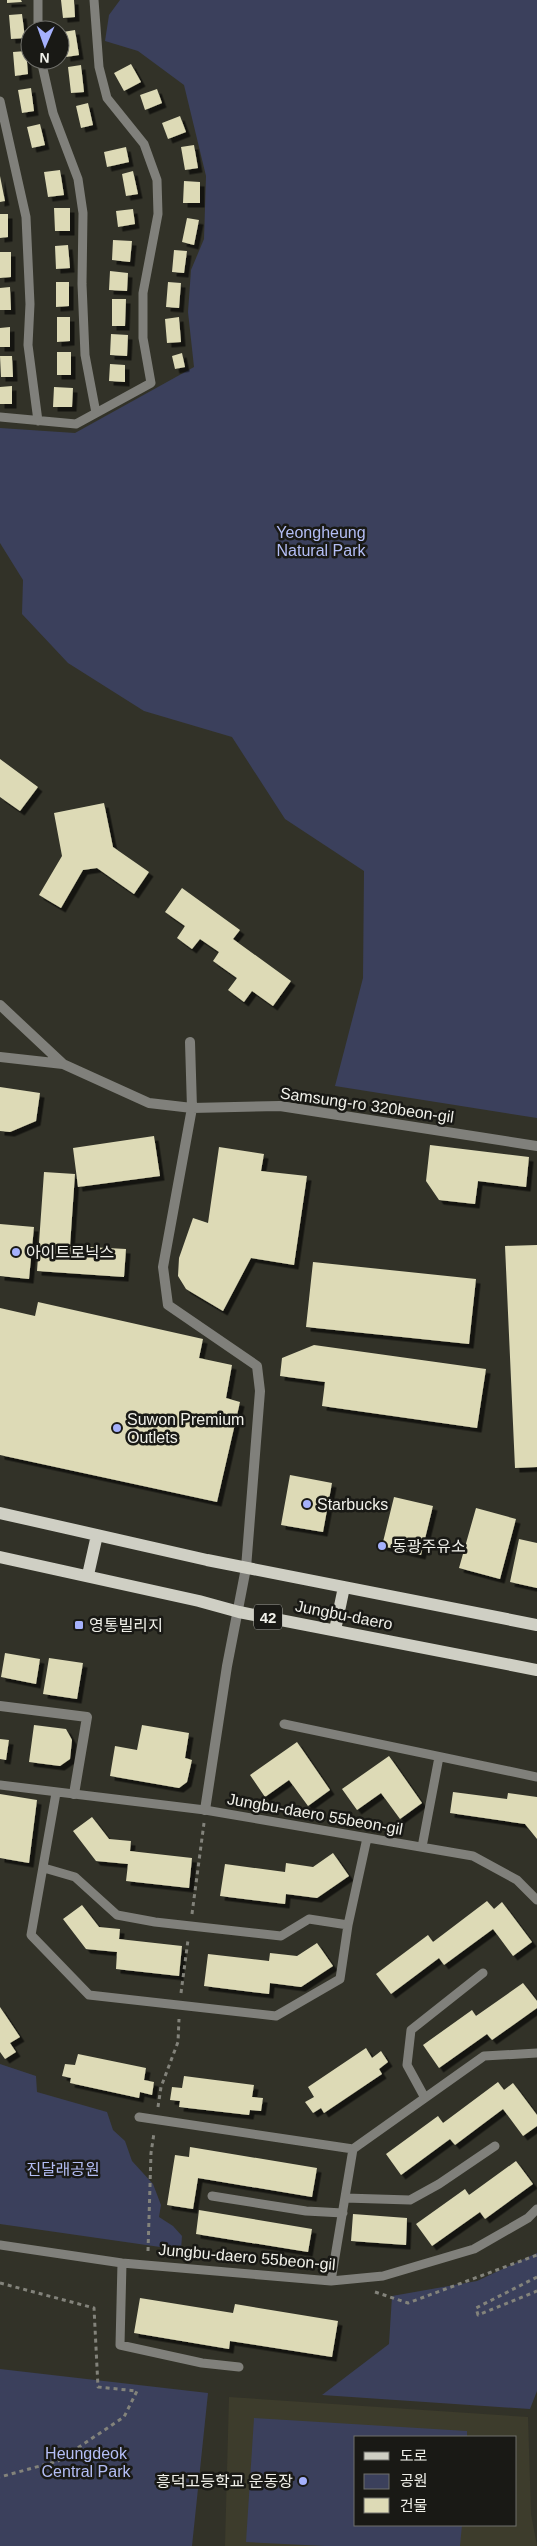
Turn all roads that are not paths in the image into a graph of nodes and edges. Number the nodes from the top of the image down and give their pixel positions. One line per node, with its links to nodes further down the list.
1 (38, 0): 3 (lane)
2 (94, 0): 6 (lane)
3 (38, 20)
4 (43, 70): 6 (lane)
5 (0, 101): 8 (lane)
6 (96, 413): 8 (lane)
7 (0, 417): 8 (lane)
8 (38, 420)
9 (0, 1005): 12 (street)
10 (190, 1042): 13 (street)
11 (0, 1057): 12 (street)
12 (63, 1064): 13 (street, Samsung-ro 320beon-gil)
13 (192, 1108): 14 (street, Samsung-ro 320beon-gil); 18 (street)
14 (537, 1146)
15 (0, 1513): 16 (main road, Jungbu-daero)
16 (97, 1535): 18 (main road, Jungbu-daero); 19 (main road)
17 (0, 1557): 19 (main road, Jungbu-daero / 42)
18 (246, 1568): 20 (main road, Jungbu-daero); 21 (street)
19 (88, 1575): 21 (main road, Jungbu-daero / 42)
20 (344, 1587): 22 (main road, Jungbu-daero); 23 (main road)
21 (239, 1612): 23 (main road, Jungbu-daero / 42); 32 (street)
22 (537, 1625)
23 (335, 1630): 24 (main road, Jungbu-daero / 42)
24 (537, 1670)
25 (0, 1706): 31 (street)
26 (284, 1724): 27 (lane)
27 (439, 1758): 28 (lane); 34 (lane)
28 (537, 1778)
29 (0, 1784): 30 (lane, Jungbu-daero 55beon-gil)
30 (56, 1792): 31 (lane, Jungbu-daero 55beon-gil); 35 (lane)
31 (74, 1794): 32 (lane, Jungbu-daero 55beon-gil)
32 (206, 1810): 33 (lane, Jungbu-daero 55beon-gil)
33 (367, 1838): 34 (lane, Jungbu-daero 55beon-gil); 37 (lane)
34 (422, 1847): 36 (lane, Jungbu-daero 55beon-gil)
35 (44, 1868): 37 (lane); 37 (lane)
36 (537, 1900)
37 (348, 1925)
38 (483, 1973): 40 (lane)
39 (537, 2053): 40 (lane)
40 (425, 2098): 43 (lane)
41 (139, 2118): 43 (lane)
42 (495, 2146): 45 (lane)
43 (353, 2149): 45 (lane)
44 (212, 2196): 47 (lane)
45 (345, 2198): 47 (lane)
46 (537, 2208): 50 (lane, Jungbu-daero 55beon-gil)
47 (343, 2213): 50 (lane)
48 (0, 2245): 49 (lane, Jungbu-daero 55beon-gil)
49 (122, 2263): 50 (lane, Jungbu-daero 55beon-gil); 51 (lane)
50 (331, 2281)
51 (238, 2366)

